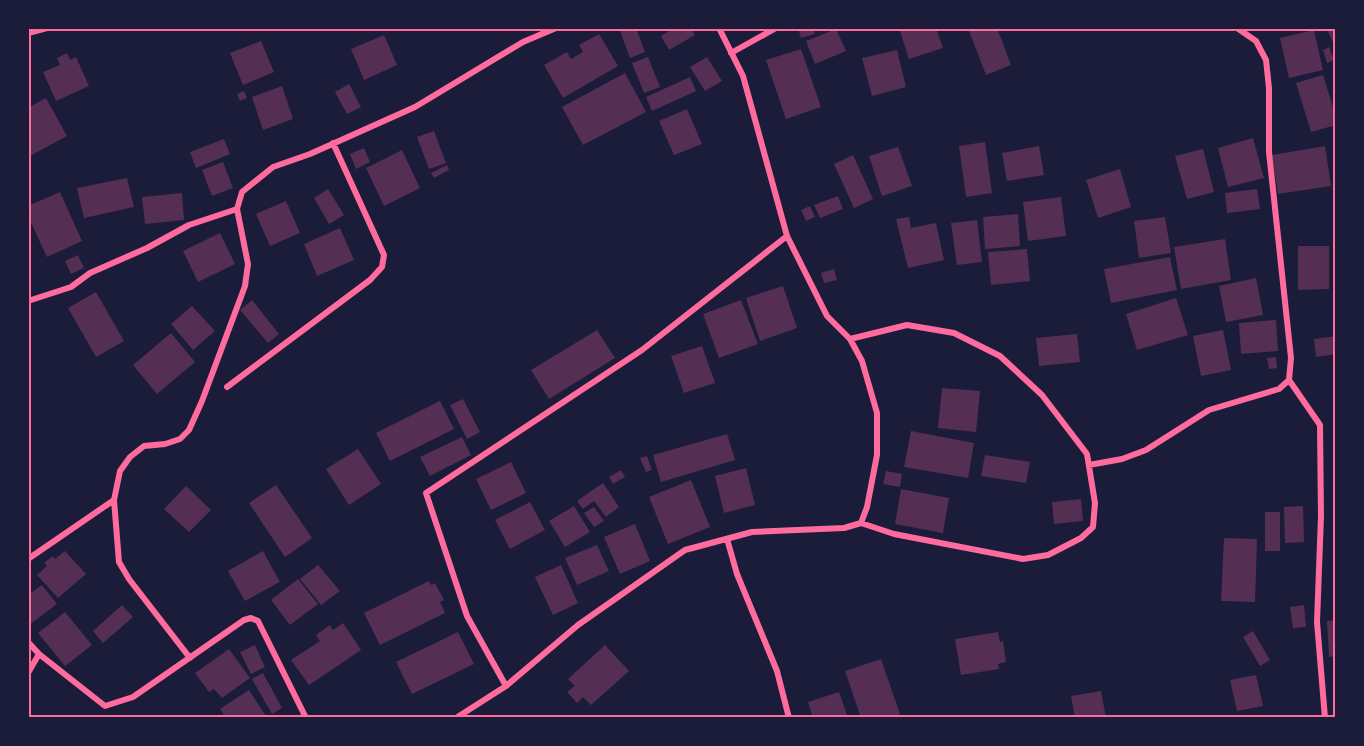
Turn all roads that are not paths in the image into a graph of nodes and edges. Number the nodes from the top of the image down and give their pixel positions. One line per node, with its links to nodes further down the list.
1 (47, 28): 6 (street)
2 (556, 28): 8 (street)
3 (719, 28): 7 (street)
4 (776, 28): 7 (street)
5 (1237, 28): 13 (street)
6 (28, 33)
7 (731, 53): 10 (street)
8 (333, 143): 9 (street); 14 (street)
9 (237, 210): 11 (street); 16 (street)
10 (787, 236): 12 (street); 24 (street)
11 (28, 301)
12 (850, 339): 15 (street); 17 (street)
13 (1289, 380): 15 (street); 28 (street)
14 (227, 387)
15 (1089, 465): 17 (street)
16 (114, 500): 19 (street); 22 (street)
17 (861, 523): 18 (street)
18 (727, 539): 24 (street); 27 (street)
19 (28, 559)
20 (28, 642): 21 (street)
21 (39, 654): 22 (street); 23 (street)
22 (190, 658): 25 (street)
23 (28, 672)
24 (506, 686): 26 (street)
25 (306, 717)
26 (456, 717)
27 (789, 717)
28 (1325, 717)

